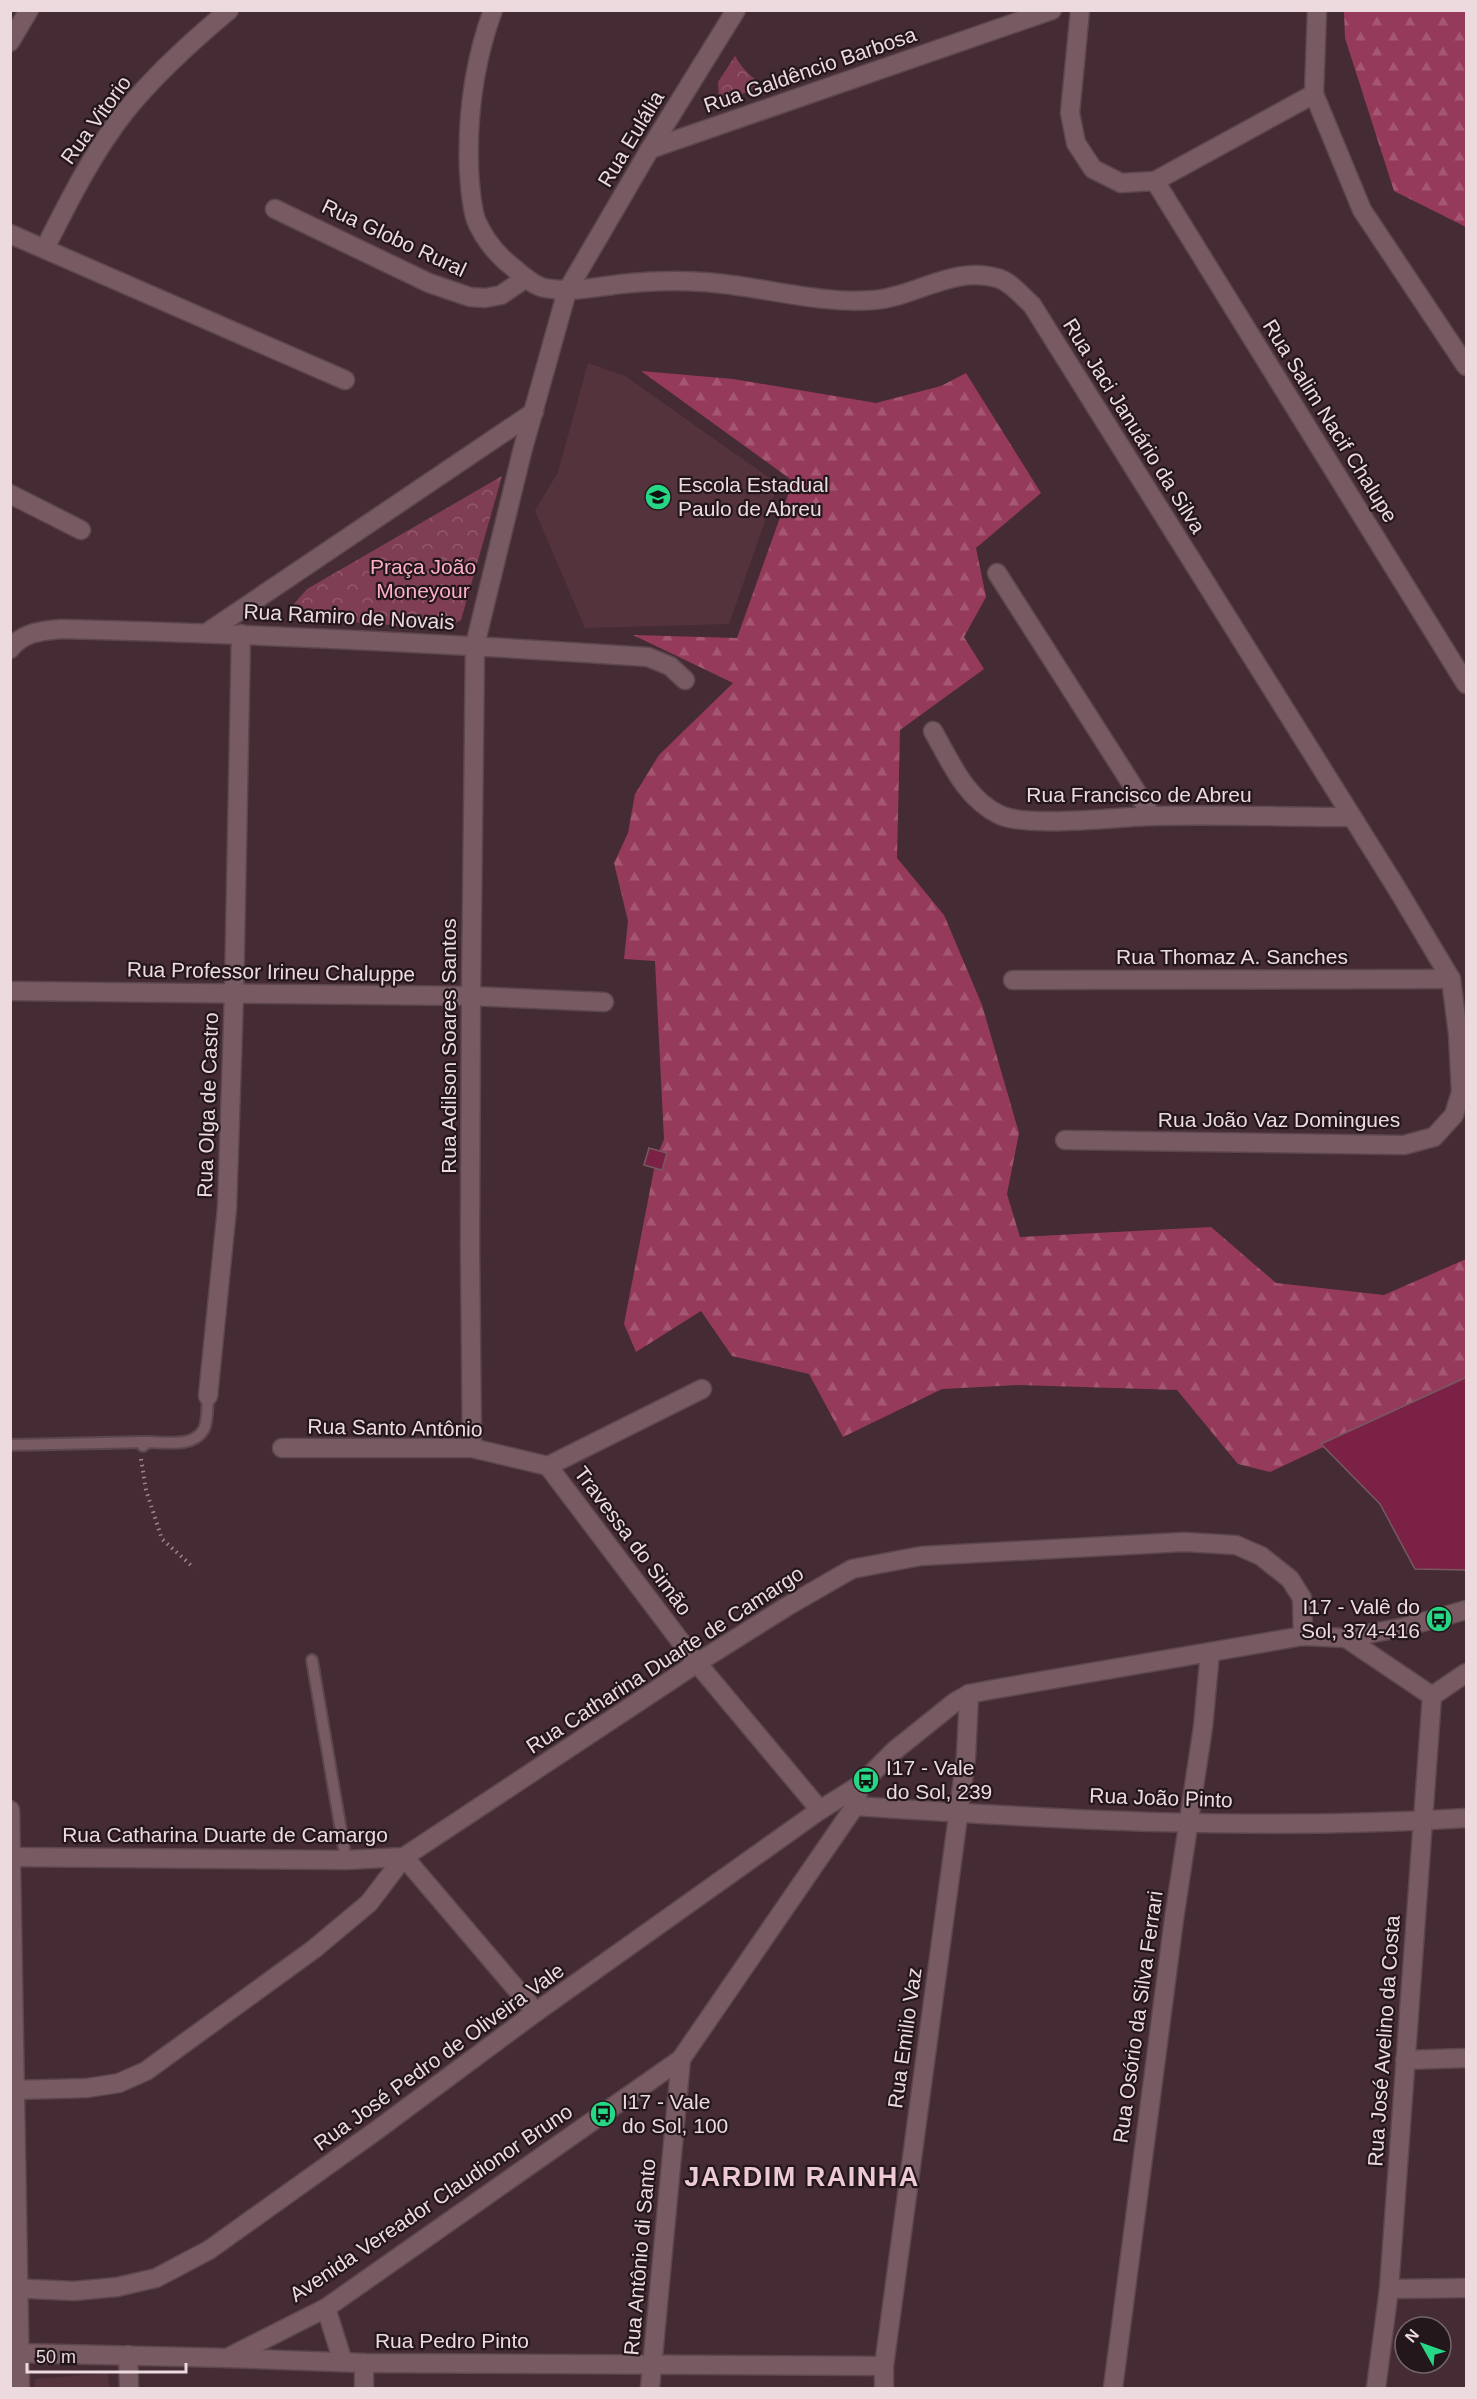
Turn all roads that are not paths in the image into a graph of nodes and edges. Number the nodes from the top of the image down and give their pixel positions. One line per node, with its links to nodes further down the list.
1 (29, 10): 8 (street)
2 (229, 10): 14 (street, Rua Vitorio)
3 (493, 10): 15 (street, Rua Jaci Januário da Silva)
4 (736, 10): 10 (street, Rua Eulália)
5 (1052, 10): 10 (street, Rua Galdêncio Barbosa)
6 (1080, 10): 11 (street)
7 (1317, 10): 9 (street)
8 (10, 42)
9 (1314, 94): 11 (street); 17 (street)
10 (650, 149): 16 (street, Rua Eulália)
11 (1155, 181): 28 (street, Rua Salim Nacif Chalupe)
12 (275, 209): 15 (street, Rua Globo Rural)
13 (10, 234): 14 (street)
14 (45, 248): 18 (street)
15 (526, 278): 16 (street, Rua Jaci Januário da Silva)
16 (567, 291): 19 (street, Rua Eulália); 31 (street, Rua Jaci Januário da Silva)
17 (1467, 366)
18 (345, 380)
19 (534, 412): 23 (street); 25 (street, Rua Adilson Soares Santos)
20 (10, 494): 21 (street)
21 (81, 530)
22 (997, 573): 30 (street)
23 (208, 632): 24 (street, Rua Ramiro de Novais); 26 (street, Rua Ramiro de Novais)
24 (241, 634): 25 (street, Rua Ramiro de Novais); 35 (street, Rua Olga de Castro)
25 (475, 645): 27 (street, Rua Ramiro de Novais); 36 (street, Rua Adilson Soares Santos)
26 (10, 649)
27 (686, 680)
28 (1467, 684)
29 (933, 731): 30 (street, Rua Francisco de Abreu)
30 (1152, 816): 31 (street, Rua Francisco de Abreu)
31 (1352, 817): 32 (street, Rua Jaci Januário da Silva)
32 (1451, 979): 33 (street, Rua Thomaz A. Sanches); 38 (street, Rua João Vaz Domingues)
33 (1013, 980)
34 (10, 991): 35 (street, Rua Professor Irineu Chaluppe)
35 (234, 994): 36 (street, Rua Professor Irineu Chaluppe); 40 (street, Rua Olga de Castro)
36 (471, 996): 37 (street, Rua Professor Irineu Chaluppe); 43 (street, Rua Adilson Soares Santos)
37 (604, 1002)
38 (1065, 1140)
39 (702, 1389): 44 (street)
40 (208, 1396): 41 (lane)
41 (10, 1445)
42 (282, 1448): 43 (street, Rua Santo Antônio)
43 (472, 1448): 44 (street, Rua Santo Antônio)
44 (548, 1466): 50 (street, Travessa do Simão)
45 (1467, 1610): 47 (street)
46 (1303, 1636): 47 (street); 48 (street); 50 (street, Rua Catharina Duarte de Camargo)
47 (1346, 1638): 53 (street)
48 (1210, 1652): 52 (street); 61 (street, Rua Osório da Silva Ferrari)
49 (312, 1660): 64 (lane)
50 (697, 1663): 57 (street, Travessa do Simão); 63 (street, Rua Catharina Duarte de Camargo)
51 (1467, 1673): 53 (street)
52 (969, 1694): 54 (street); 58 (street, Rua Emilio Vaz)
53 (1432, 1696): 60 (street, Rua José Avelino da Costa)
54 (860, 1785): 55 (street, Avenida Vereador Claudionor Bruno); 57 (street, Rua José Pedro de Oliveira Vale)
55 (855, 1806): 58 (street, Rua João Pinto); 67 (street, Avenida Vereador Claudionor Bruno)
56 (10, 1810): 62 (street)
57 (820, 1810): 65 (street, Rua José Pedro de Oliveira Vale)
58 (957, 1813): 61 (street, Rua João Pinto); 80 (street, Rua Emilio Vaz)
59 (1467, 1818): 60 (street, Rua João Pinto)
60 (1422, 1821): 61 (street, Rua João Pinto); 68 (street, Rua José Avelino da Costa)
61 (1188, 1823): 86 (street, Rua Osório da Silva Ferrari)
62 (11, 1857): 64 (street, Rua Catharina Duarte de Camargo); 69 (street)
63 (404, 1857): 64 (street, Rua Catharina Duarte de Camargo); 65 (street); 69 (street)
64 (346, 1860)
65 (536, 2012): 70 (street, Rua José Pedro de Oliveira Vale)
66 (1467, 2058): 68 (street)
67 (681, 2059): 73 (street, Avenida Vereador Claudionor Bruno); 79 (street, Rua Antônio di Santo)
68 (1405, 2060): 72 (street, Rua José Avelino da Costa)
69 (14, 2090): 70 (street)
70 (14, 2288): 74 (street)
71 (1467, 2288): 72 (street)
72 (1389, 2289): 87 (street, Rua José Avelino da Costa)
73 (326, 2308): 76 (street, Avenida Vereador Claudionor Bruno); 77 (street)
74 (19, 2353): 75 (street, Rua Pedro Pinto); 81 (street)
75 (128, 2355): 76 (street, Rua Pedro Pinto); 82 (street)
76 (227, 2358): 77 (street, Rua Pedro Pinto)
77 (343, 2362): 78 (street, Rua Pedro Pinto)
78 (364, 2363): 79 (street, Rua Pedro Pinto); 83 (street)
79 (652, 2365): 80 (street, Rua Pedro Pinto); 84 (street, Rua Antônio di Santo)
80 (884, 2366): 85 (street, Rua Emilio Vaz)
81 (20, 2388)
82 (129, 2388)
83 (364, 2388)
84 (650, 2388)
85 (884, 2388)
86 (1113, 2388)
87 (1376, 2388)

